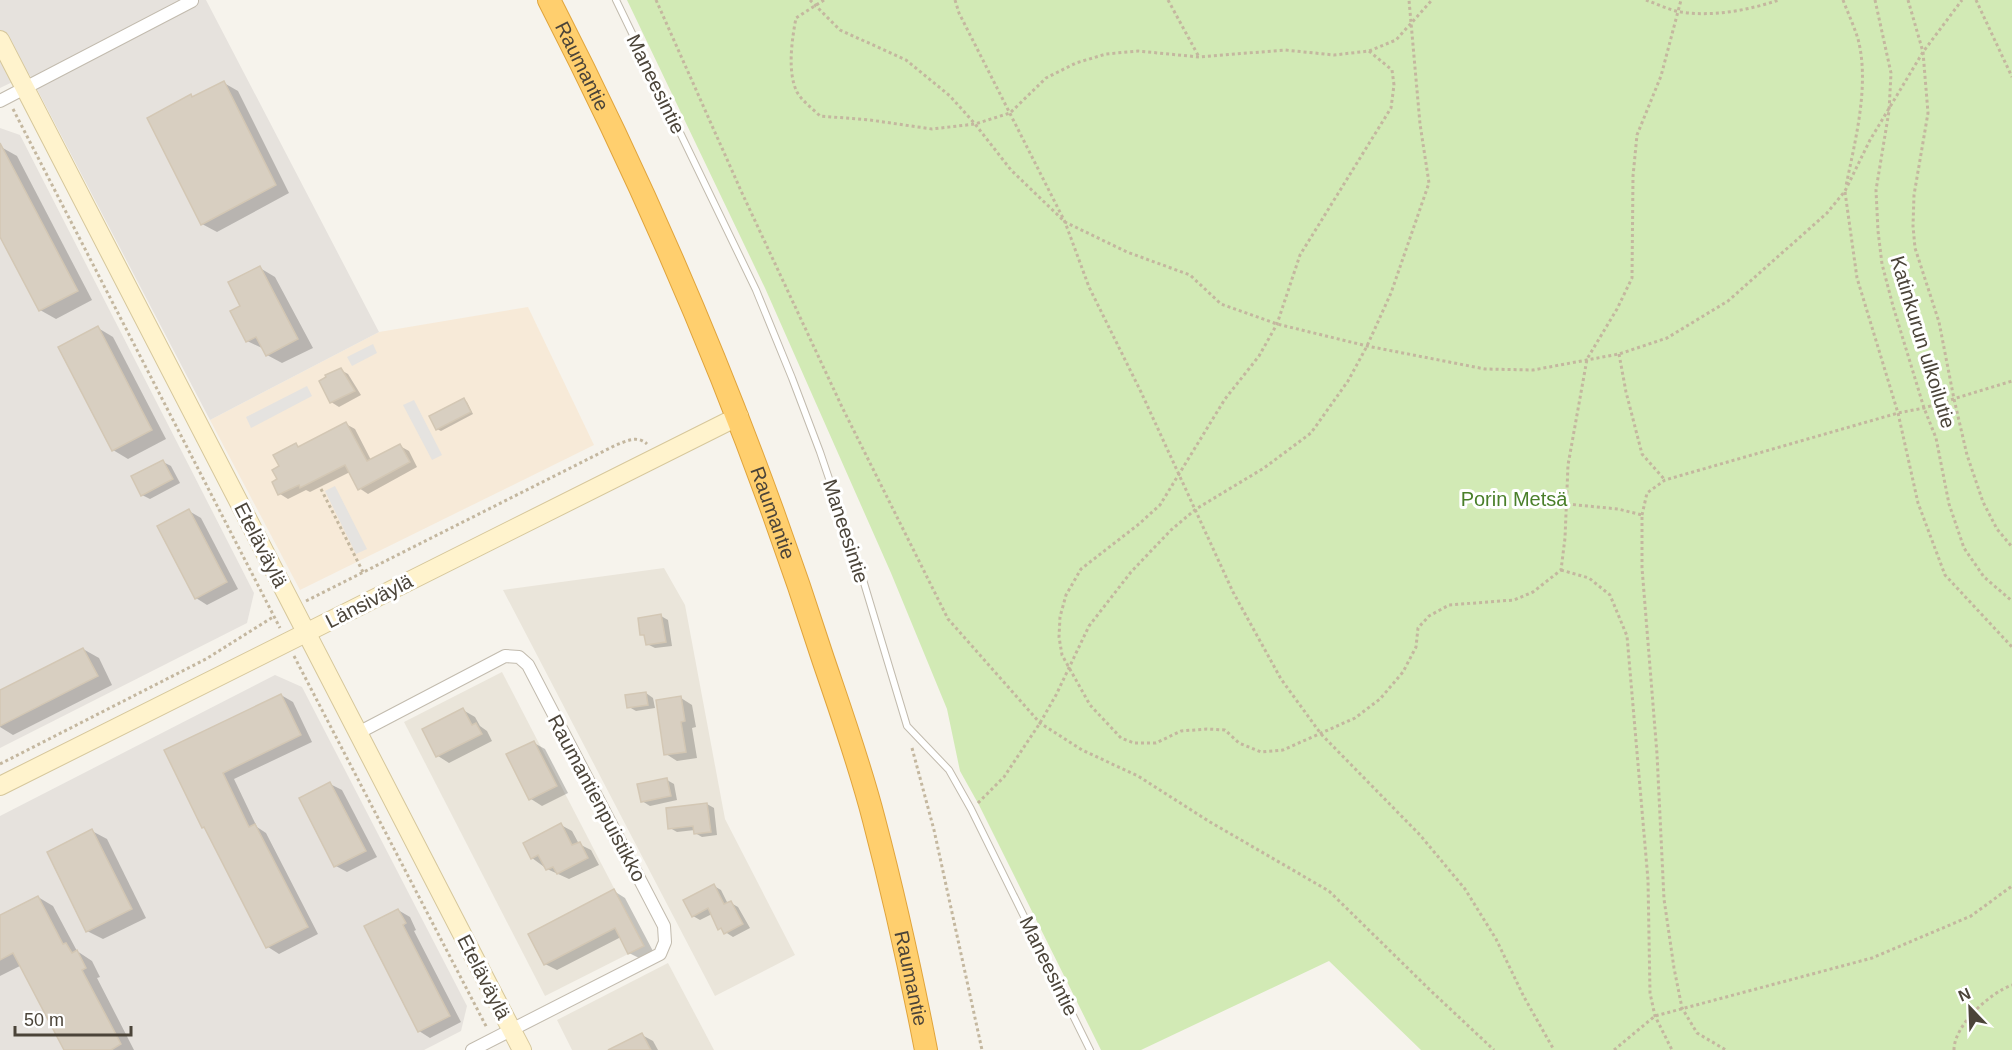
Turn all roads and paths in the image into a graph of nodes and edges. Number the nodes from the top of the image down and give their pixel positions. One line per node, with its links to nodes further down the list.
1 (549, 0): 42 (highway, Raumantie)
2 (615, 0): 61 (lane, Maneesintie)
3 (656, 0): 60 (path)
4 (810, 0): 19 (path)
5 (824, 0): 19 (path)
6 (955, 0): 30 (path)
7 (1168, 0): 25 (path)
8 (1409, 0): 21 (path)
9 (1432, 0): 21 (path)
10 (1646, 0): 20 (path)
11 (1681, 0): 20 (path)
12 (1779, 0): 20 (path)
13 (1843, 0): 32 (path)
14 (1875, 0): 29 (path, Katinkurun ulkoilutie)
15 (1908, 0): 24 (path)
16 (1962, 0): 24 (path)
17 (1976, 0): 26 (path)
18 (192, 1): 27 (street)
19 (814, 6): 31 (path); 31 (path)
20 (1679, 12): 37 (path)
21 (1411, 25): 23 (path); 35 (path)
22 (0, 40): 27 (main road, Eteläväylä)
23 (1369, 51): 25 (path); 34 (path)
24 (1923, 51): 29 (path); 39 (path)
25 (1199, 57): 30 (path)
26 (2012, 77)
27 (24, 88): 28 (street); 54 (main road, Eteläväylä)
28 (4, 99): 55 (path)
29 (1889, 111): 32 (path); 40 (path, Katinkurun ulkoilutie)
30 (1010, 113): 31 (path); 33 (path)
31 (975, 124): 33 (path)
32 (1845, 191): 36 (path); 41 (path)
33 (1065, 222): 34 (path); 44 (path)
34 (1277, 324): 35 (path); 44 (path)
35 (1367, 346): 37 (path); 48 (path)
36 (1619, 354): 37 (path); 45 (path)
37 (1587, 359): 47 (path)
38 (2012, 381): 39 (path)
39 (1954, 399): 40 (path); 50 (path)
40 (1924, 408): 41 (path); 53 (path, Katinkurun ulkoilutie)
41 (1898, 413): 45 (path); 58 (path)
42 (739, 416): 43 (main road, Länsiväylä); 75 (highway, Raumantie)
43 (660, 455): 52 (path); 56 (main road, Länsiväylä)
44 (1178, 473): 48 (path); 59 (path)
45 (1665, 480): 49 (path)
46 (321, 489): 52 (path)
47 (1567, 504): 49 (path); 51 (path)
48 (1196, 509): 59 (path); 63 (path)
49 (1642, 515): 69 (path)
50 (2012, 547)
51 (1561, 570): 63 (path); 70 (path)
52 (363, 572): 54 (path)
53 (2012, 601)
54 (293, 607): 55 (path); 56 (main road, Eteläväylä)
55 (274, 616): 57 (path); 64 (path)
56 (306, 633): 57 (main road, Länsiväylä); 62 (main road, Eteläväylä)
57 (287, 642): 65 (main road, Länsiväylä); 72 (path)
58 (2012, 647)
59 (1069, 669): 60 (path); 63 (path)
60 (1040, 723): 66 (path); 78 (path)
61 (907, 726): 66 (lane, Maneesintie); 76 (path)
62 (358, 734): 71 (main road, Eteläväylä); 71 (street, Raumantienpuistikko)
63 (1321, 734): 79 (path)
64 (0, 764)
65 (0, 786)
66 (971, 809): 77 (lane, Maneesintie)
67 (2012, 886): 69 (path)
68 (2012, 985): 83 (path)
69 (1682, 1008): 70 (path); 82 (path)
70 (1655, 1016): 80 (path); 81 (path)
71 (511, 1030): 72 (street); 74 (main road, Eteläväylä)
72 (493, 1040): 73 (street)
73 (472, 1050)
74 (522, 1050)
75 (926, 1050)
76 (982, 1050)
77 (1090, 1050)
78 (1494, 1050)
79 (1554, 1050)
80 (1614, 1050)
81 (1672, 1050)
82 (1726, 1050)
83 (1954, 1050)

